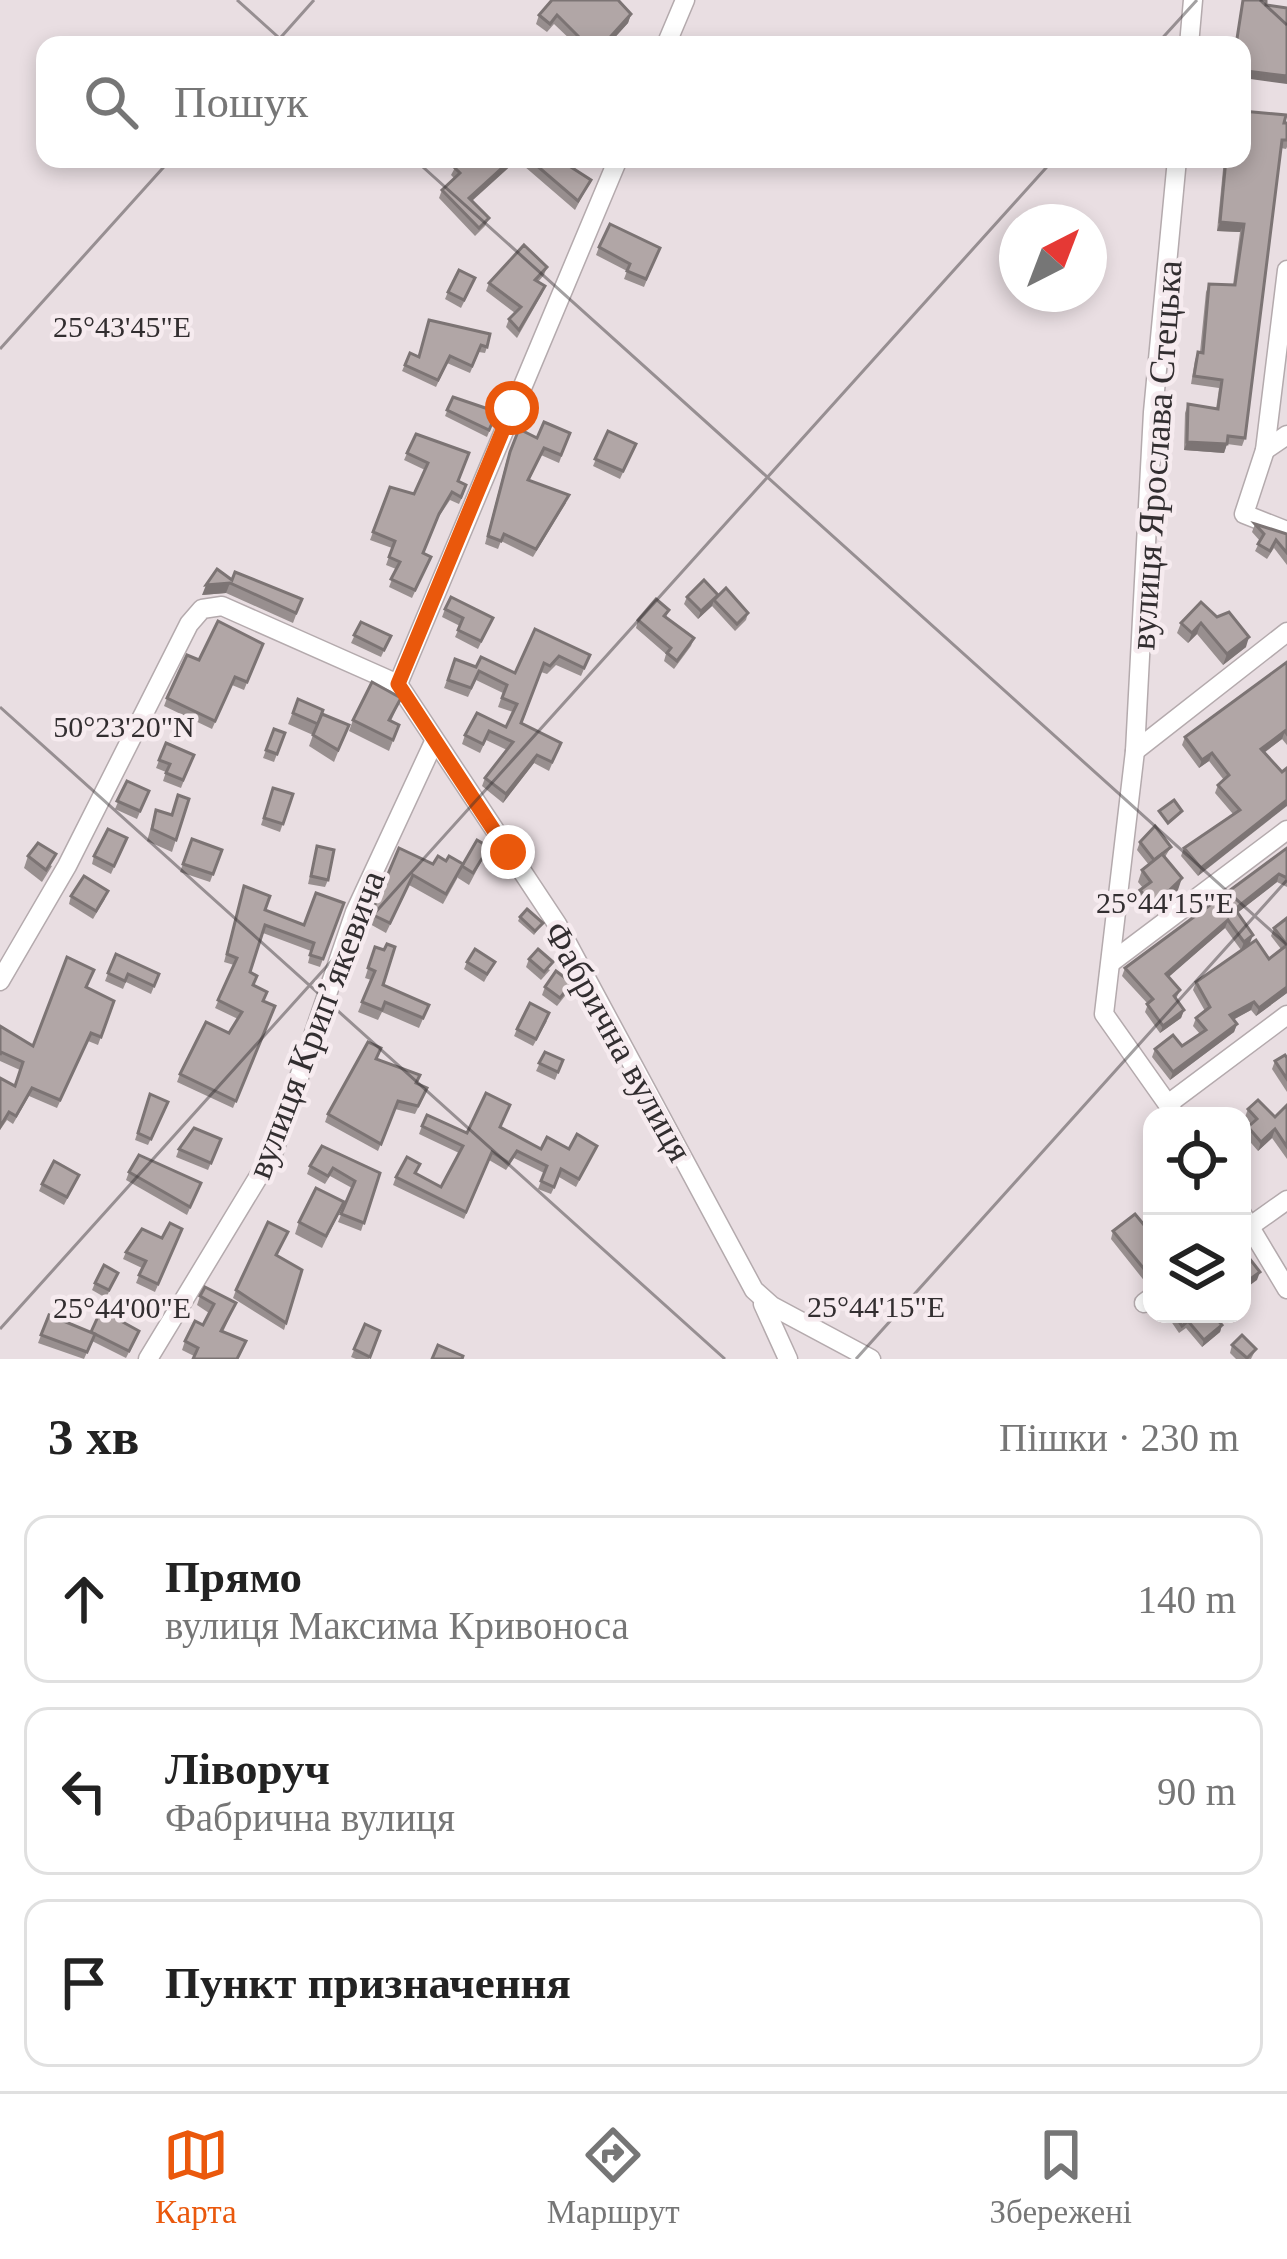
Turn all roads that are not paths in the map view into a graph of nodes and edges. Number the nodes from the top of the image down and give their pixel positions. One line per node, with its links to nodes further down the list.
1 (685, 0): 3 (street)
2 (1193, 0): 4 (street)
3 (670, 36)
4 (1190, 36)
5 (613, 168): 12 (street)
6 (1177, 168): 14 (street, вулиця Ярослава Стецька)
7 (1287, 270): 9 (street)
8 (1287, 434): 9 (street)
9 (1265, 450): 10 (street)
10 (1287, 531)
11 (1287, 632): 14 (street)
12 (398, 684): 13 (street, Фабрична вулиця); 17 (street)
13 (433, 744): 25 (street, Фабрична вулиця); 26 (street, вулиця Крипʼякевича)
14 (1136, 751): 16 (street, вулиця Ярослава Стецька)
15 (1287, 830): 16 (street)
16 (1113, 961): 19 (street, вулиця Ярослава Стецька)
17 (0, 981)
18 (1287, 1015): 20 (street)
19 (1170, 1107)
20 (1176, 1107)
21 (1287, 1200): 22 (street)
22 (1251, 1221)
23 (1251, 1233): 24 (street)
24 (1287, 1289)
25 (754, 1290): 27 (street); 28 (street, Фабрична вулиця)
26 (148, 1359)
27 (788, 1359)
28 (871, 1359)

